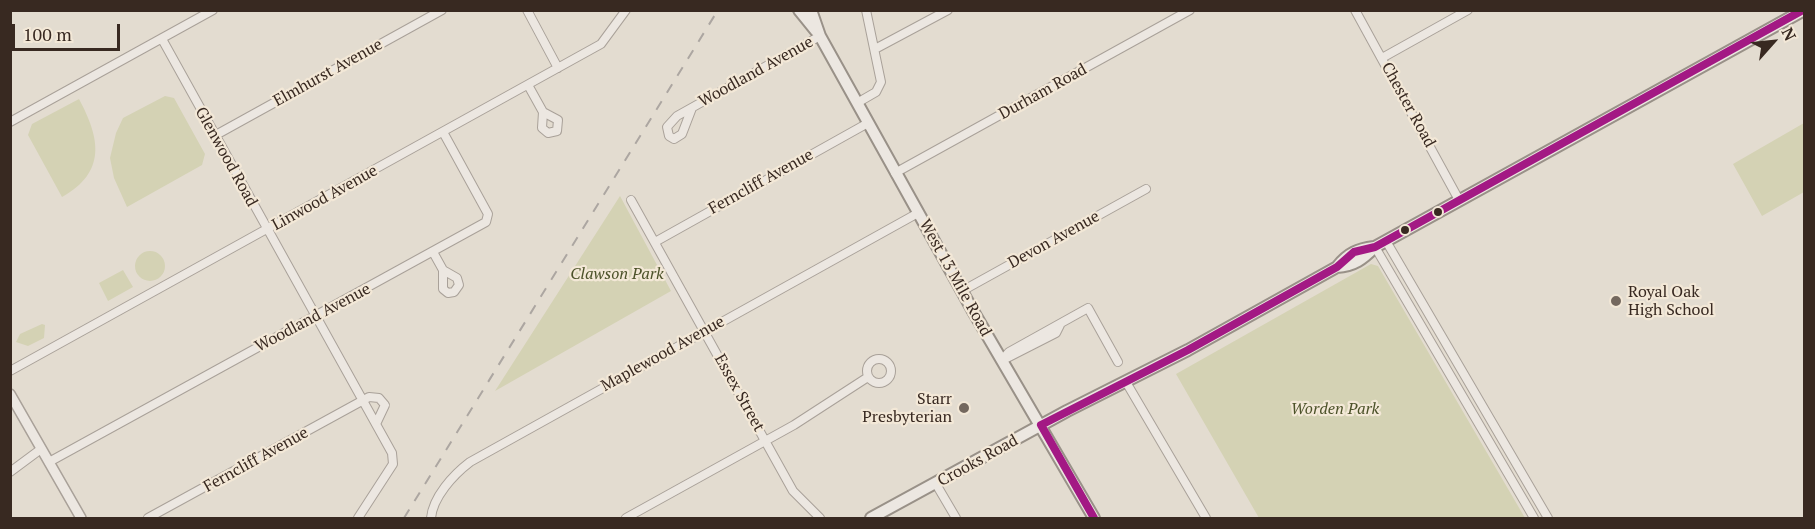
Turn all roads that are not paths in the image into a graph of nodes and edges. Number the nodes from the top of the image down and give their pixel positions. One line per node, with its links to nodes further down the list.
1 (213, 10): 14 (street)
2 (442, 10): 25 (street, Elmhurst Avenue)
3 (527, 10): 17 (street)
4 (626, 10): 17 (street, Linwood Avenue)
5 (798, 10): 13 (main road, West 13 Mile Road)
6 (811, 10): 13 (main road, West 13 Mile Road)
7 (866, 10): 15 (street)
8 (948, 10): 15 (street)
9 (1190, 10): 26 (street, Durham Road)
10 (1355, 10): 16 (street, Chester Road)
11 (1468, 10): 16 (street)
12 (1804, 10): 29 (main road, Crooks Road)
13 (820, 36): 19 (main road, West 13 Mile Road); 20 (street, Woodland Avenue)
14 (162, 39): 22 (street); 25 (street, Glenwood Road)
15 (874, 49): 19 (street)
16 (1382, 58): 29 (street, Chester Road)
17 (558, 68): 18 (street, Linwood Avenue)
18 (528, 85): 21 (street); 24 (street, Linwood Avenue)
19 (857, 103): 23 (main road, West 13 Mile Road)
20 (692, 108)
21 (543, 111)
22 (10, 122)
23 (868, 123): 26 (main road, West 13 Mile Road); 33 (street, Ferncliff Avenue)
24 (443, 132): 31 (street, Linwood Avenue); 35 (street, Woodland Avenue)
25 (214, 136): 31 (street, Glenwood Road)
26 (896, 173): 30 (main road, West 13 Mile Road)
27 (1146, 189): 39 (street, Devon Avenue)
28 (632, 200): 33 (street, Essex Street)
29 (1459, 200): 32 (main road, Crooks Road)
30 (918, 213): 39 (main road, West 13 Mile Road); 41 (street, Maplewood Avenue)
31 (267, 230): 40 (street, Glenwood Road); 46 (street, Linwood Avenue)
32 (1386, 241): 34 (main road, Crooks Road); 37 (street)
33 (655, 242): 41 (street, Essex Street)
34 (1375, 247): 38 (street); 48 (main road, Crooks Road)
35 (432, 252): 36 (street); 40 (street, Woodland Avenue)
36 (443, 270)
37 (1406, 274): 38 (street); 42 (street)
38 (1395, 281): 43 (street)
39 (962, 291): 44 (main road, West 13 Mile Road)
40 (315, 317): 51 (street, Glenwood Road); 57 (street, Woodland Avenue)
41 (705, 331): 55 (street, Essex Street); 65 (street, Maplewood Avenue)
42 (1442, 337): 43 (street); 50 (street)
43 (1428, 338): 52 (street)
44 (1002, 360): 45 (street); 54 (main road, West 13 Mile Road)
45 (1118, 362)
46 (10, 371)
47 (868, 377): 55 (street)
48 (1126, 382): 54 (main road, Crooks Road); 71 (street)
49 (10, 394): 56 (street)
50 (1479, 400): 52 (street); 60 (street)
51 (363, 401): 53 (street, Glenwood Road); 53 (street); 63 (street, Ferncliff Avenue)
52 (1468, 406): 61 (street)
53 (375, 424): 64 (street, Glenwood Road)
54 (1041, 425): 59 (main road, Crooks Road); 70 (main road, West 13 Mile Road)
55 (765, 441): 66 (street); 67 (street, Essex Street)
56 (41, 449): 57 (street); 58 (street)
57 (49, 462): 62 (street)
58 (10, 472)
59 (936, 484): 68 (main road, Crooks Road); 69 (street)
60 (1538, 500): 61 (street); 73 (street)
61 (1527, 507): 72 (street)
62 (81, 519)
63 (148, 519)
64 (358, 519)
65 (431, 519)
66 (626, 519)
67 (820, 519)
68 (871, 519)
69 (956, 519)
70 (1094, 519)
71 (1206, 519)
72 (1534, 519)
73 (1548, 519)

